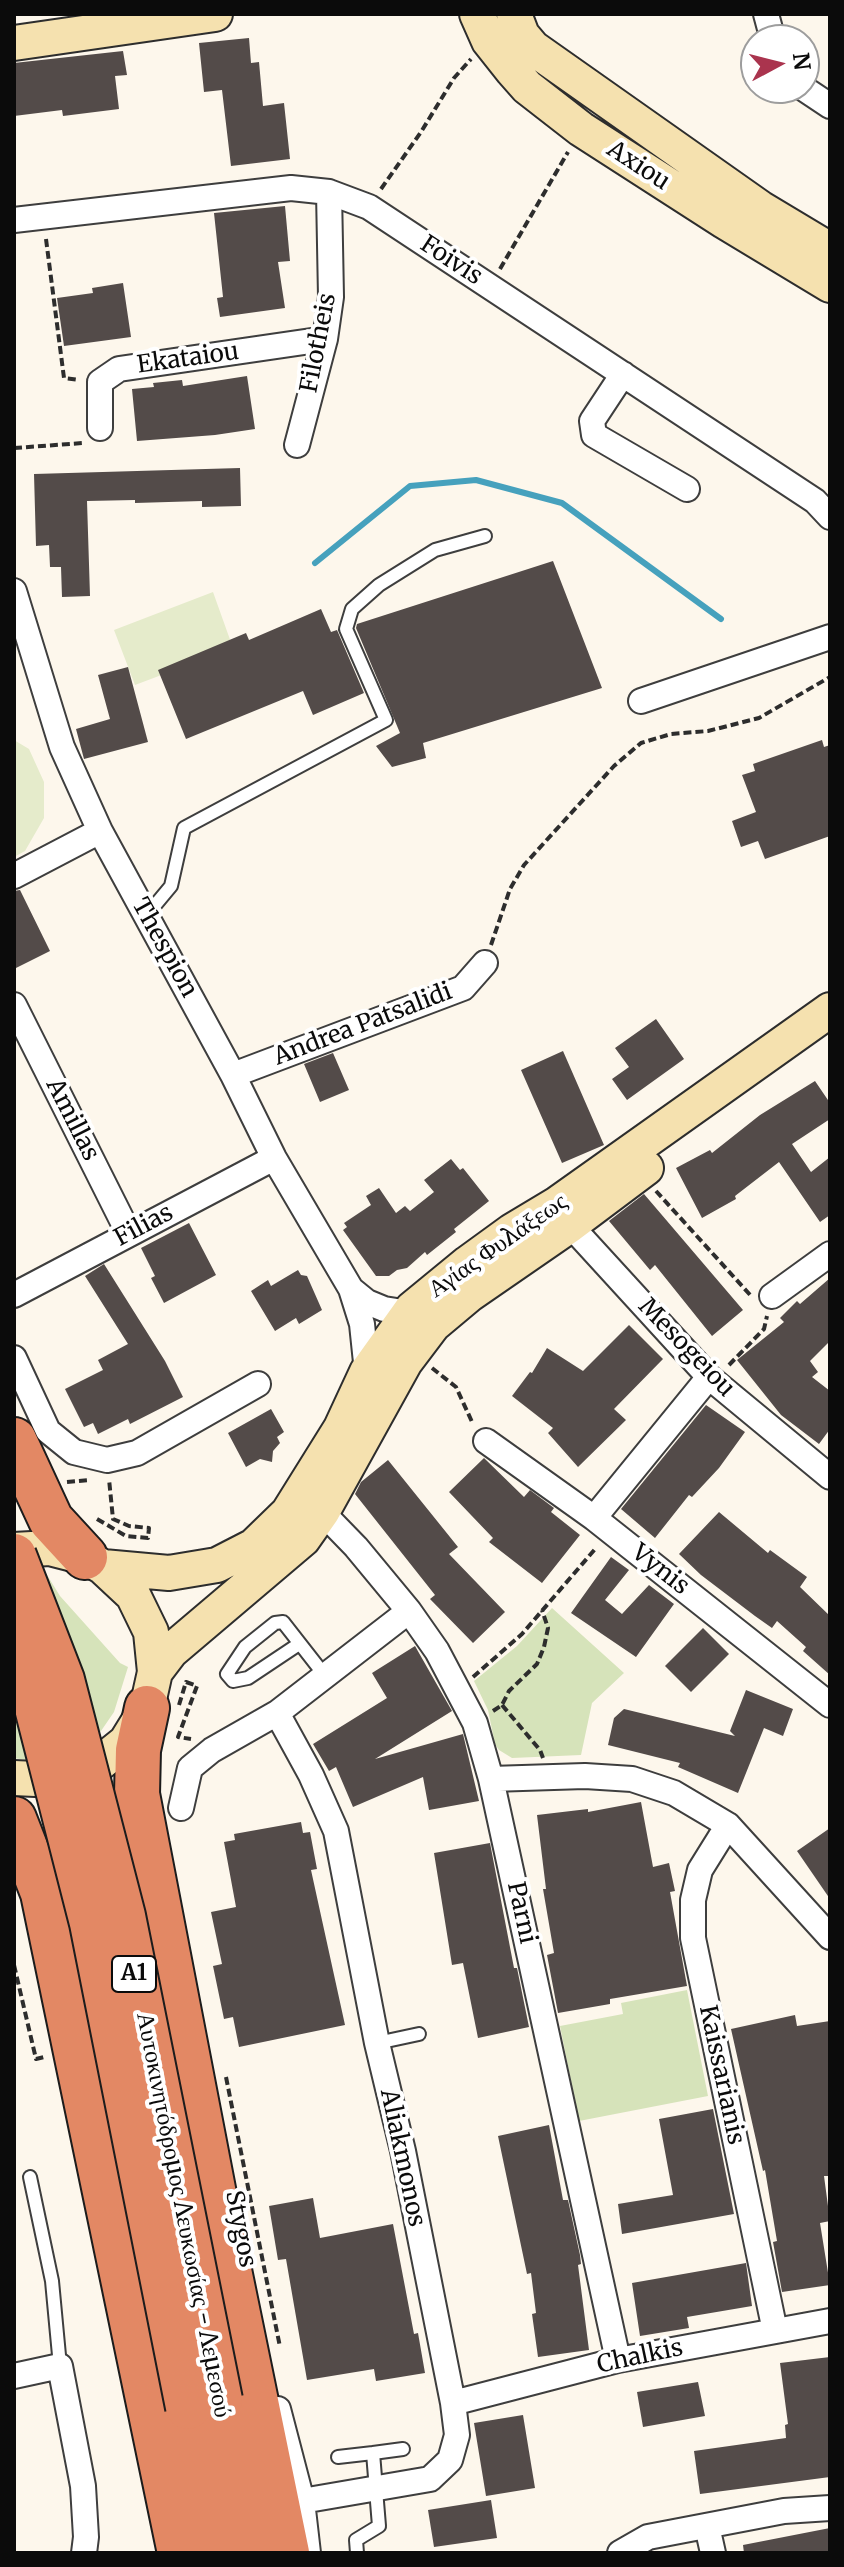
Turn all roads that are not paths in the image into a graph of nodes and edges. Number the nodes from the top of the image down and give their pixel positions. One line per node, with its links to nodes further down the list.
1 (215, 14): 4 (main road)
2 (514, 14): 7 (main road, Axiou)
3 (483, 27): 8 (main road, Axiou)
4 (14, 43)
5 (329, 192): 6 (street, Foivis); 9 (street, Filotheis); 10 (street, Foivis)
6 (14, 220)
7 (830, 250)
8 (830, 285)
9 (325, 339): 11 (street, Ekataiou); 12 (street, Filotheis)
10 (623, 374): 13 (street); 14 (street, Foivis)
11 (100, 428)
12 (297, 445)
13 (687, 489)
14 (830, 517)
15 (485, 536): 21 (lane)
16 (14, 591): 19 (street, Thespion)
17 (830, 637): 18 (street)
18 (641, 701)
19 (100, 831): 20 (street); 21 (street, Thespion)
20 (14, 876)
21 (146, 916): 26 (street, Thespion)
22 (485, 963): 26 (street, Andrea Patsalidi)
23 (14, 1005): 29 (street, Amillas)
24 (830, 1010): 28 (main road, Αγίας Φυλάξεως)
25 (830, 1036): 28 (main road, Αγίας Φυλάξεως)
26 (233, 1075): 27 (street, Thespion)
27 (274, 1158): 29 (street, Filias); 31 (street, Thespion)
28 (564, 1215): 34 (main road, Αγίας Φυλάξεως); 37 (street, Mesogeiou); 42 (main road, Αγίας Φυλάξεως)
29 (129, 1234): 32 (street, Filias)
30 (830, 1254): 33 (street)
31 (351, 1289): 34 (street, Thespion); 36 (street, Thespion)
32 (14, 1295)
33 (765, 1300)
34 (412, 1309): 36 (main road, Αγίας Φυλάξεως)
35 (14, 1358): 38 (street)
36 (367, 1372): 44 (main road, Αγίας Φυλάξεως)
37 (711, 1379): 41 (street, Mesogeiou); 43 (street)
38 (258, 1384)
39 (14, 1440): 44 (highway)
40 (486, 1441): 43 (street, Vynis)
41 (830, 1477)
42 (322, 1512): 47 (street, Parni); 51 (main road, Αγίας Φυλάξεως)
43 (602, 1524): 52 (street, Vynis)
44 (94, 1547): 45 (main road, Αγίας Φυλάξεως); 51 (main road)
45 (14, 1550)
46 (14, 1556): 70 (highway, Αυτοκινητόδρομος Λευκωσίας - Λεμεσού / A1, bridge)
47 (409, 1611): 50 (street); 55 (street, Parni)
48 (14, 1636): 70 (highway, Αυτοκινητόδρομος Λευκωσίας - Λεμεσού / A1, bridge)
49 (299, 1644): 49 (lane); 50 (lane)
50 (326, 1677): 53 (street)
51 (151, 1690): 54 (main road, Αγίας Φυλάξεως); 59 (highway)
52 (830, 1705)
53 (277, 1713): 56 (street); 62 (street, Aliakmonos)
54 (14, 1778)
55 (491, 1779): 58 (street); 66 (street, Parni)
56 (181, 1808)
57 (14, 1819): 79 (highway)
58 (728, 1825): 60 (street); 65 (street, Kaissarianis)
59 (159, 1909): 75 (street, Stygos); 82 (highway)
60 (830, 1937)
61 (419, 2034): 62 (lane)
62 (377, 2043): 69 (street, Aliakmonos)
63 (30, 2177): 67 (lane)
64 (830, 2321): 65 (street, Chalkis)
65 (775, 2331): 66 (street, Chalkis)
66 (618, 2360): 69 (street, Chalkis)
67 (60, 2366): 68 (street); 78 (street)
68 (14, 2376)
69 (453, 2403): 74 (street, Aliakmonos)
70 (204, 2404): 80 (highway, Αυτοκινητόδρομος Λευκωσίας - Λεμεσού / A1); 81 (highway, Αυτοκινητόδρομος Λευκωσίας - Λεμεσού / A1)
71 (403, 2449): 72 (lane)
72 (373, 2453): 73 (lane); 74 (lane)
73 (338, 2457)
74 (376, 2488): 75 (street, Aliakmonos); 84 (lane)
75 (302, 2501): 83 (street, Stygos)
76 (830, 2508): 77 (street)
77 (707, 2526): 85 (street); 86 (street)
78 (84, 2553)
79 (180, 2553)
80 (217, 2553)
81 (251, 2553)
82 (287, 2553)
83 (308, 2553)
84 (357, 2553)
85 (620, 2553)
86 (713, 2553)

